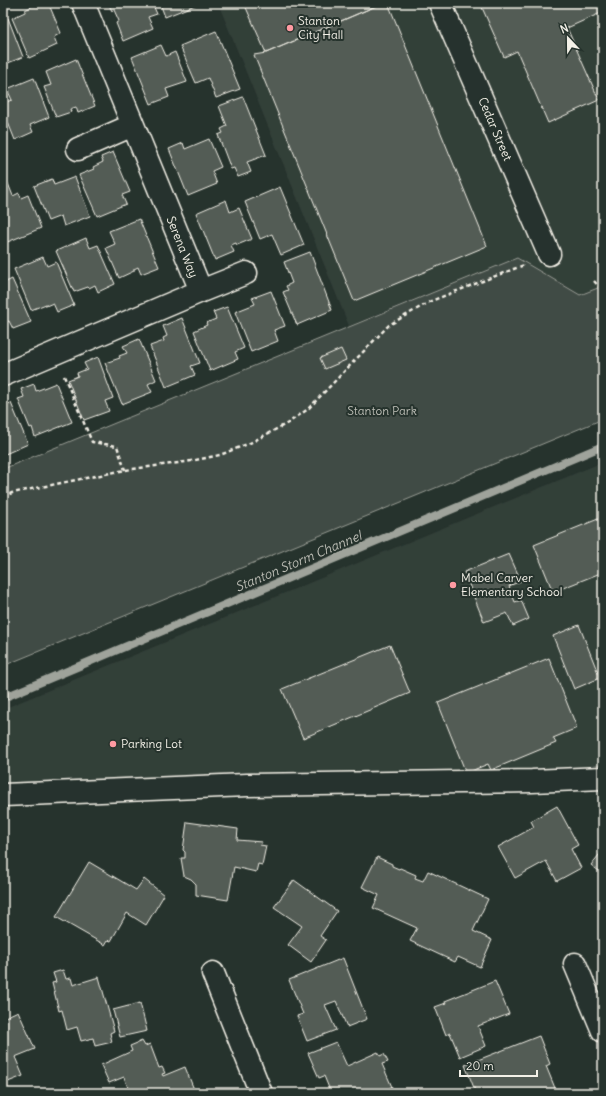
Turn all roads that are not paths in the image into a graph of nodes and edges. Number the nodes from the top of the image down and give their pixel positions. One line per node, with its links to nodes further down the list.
1 (84, 3): 3 (street, Serena Way)
2 (440, 3): 5 (street, Cedar Street)
3 (133, 125): 4 (street); 7 (street, Serena Way)
4 (78, 149)
5 (549, 254)
6 (246, 273): 7 (street)
7 (201, 291): 8 (street, Serena Way)
8 (3, 375)
9 (603, 778): 10 (street)
10 (3, 795)
11 (575, 964): 13 (street)
12 (213, 973): 14 (street)
13 (603, 1031)
14 (261, 1093)

